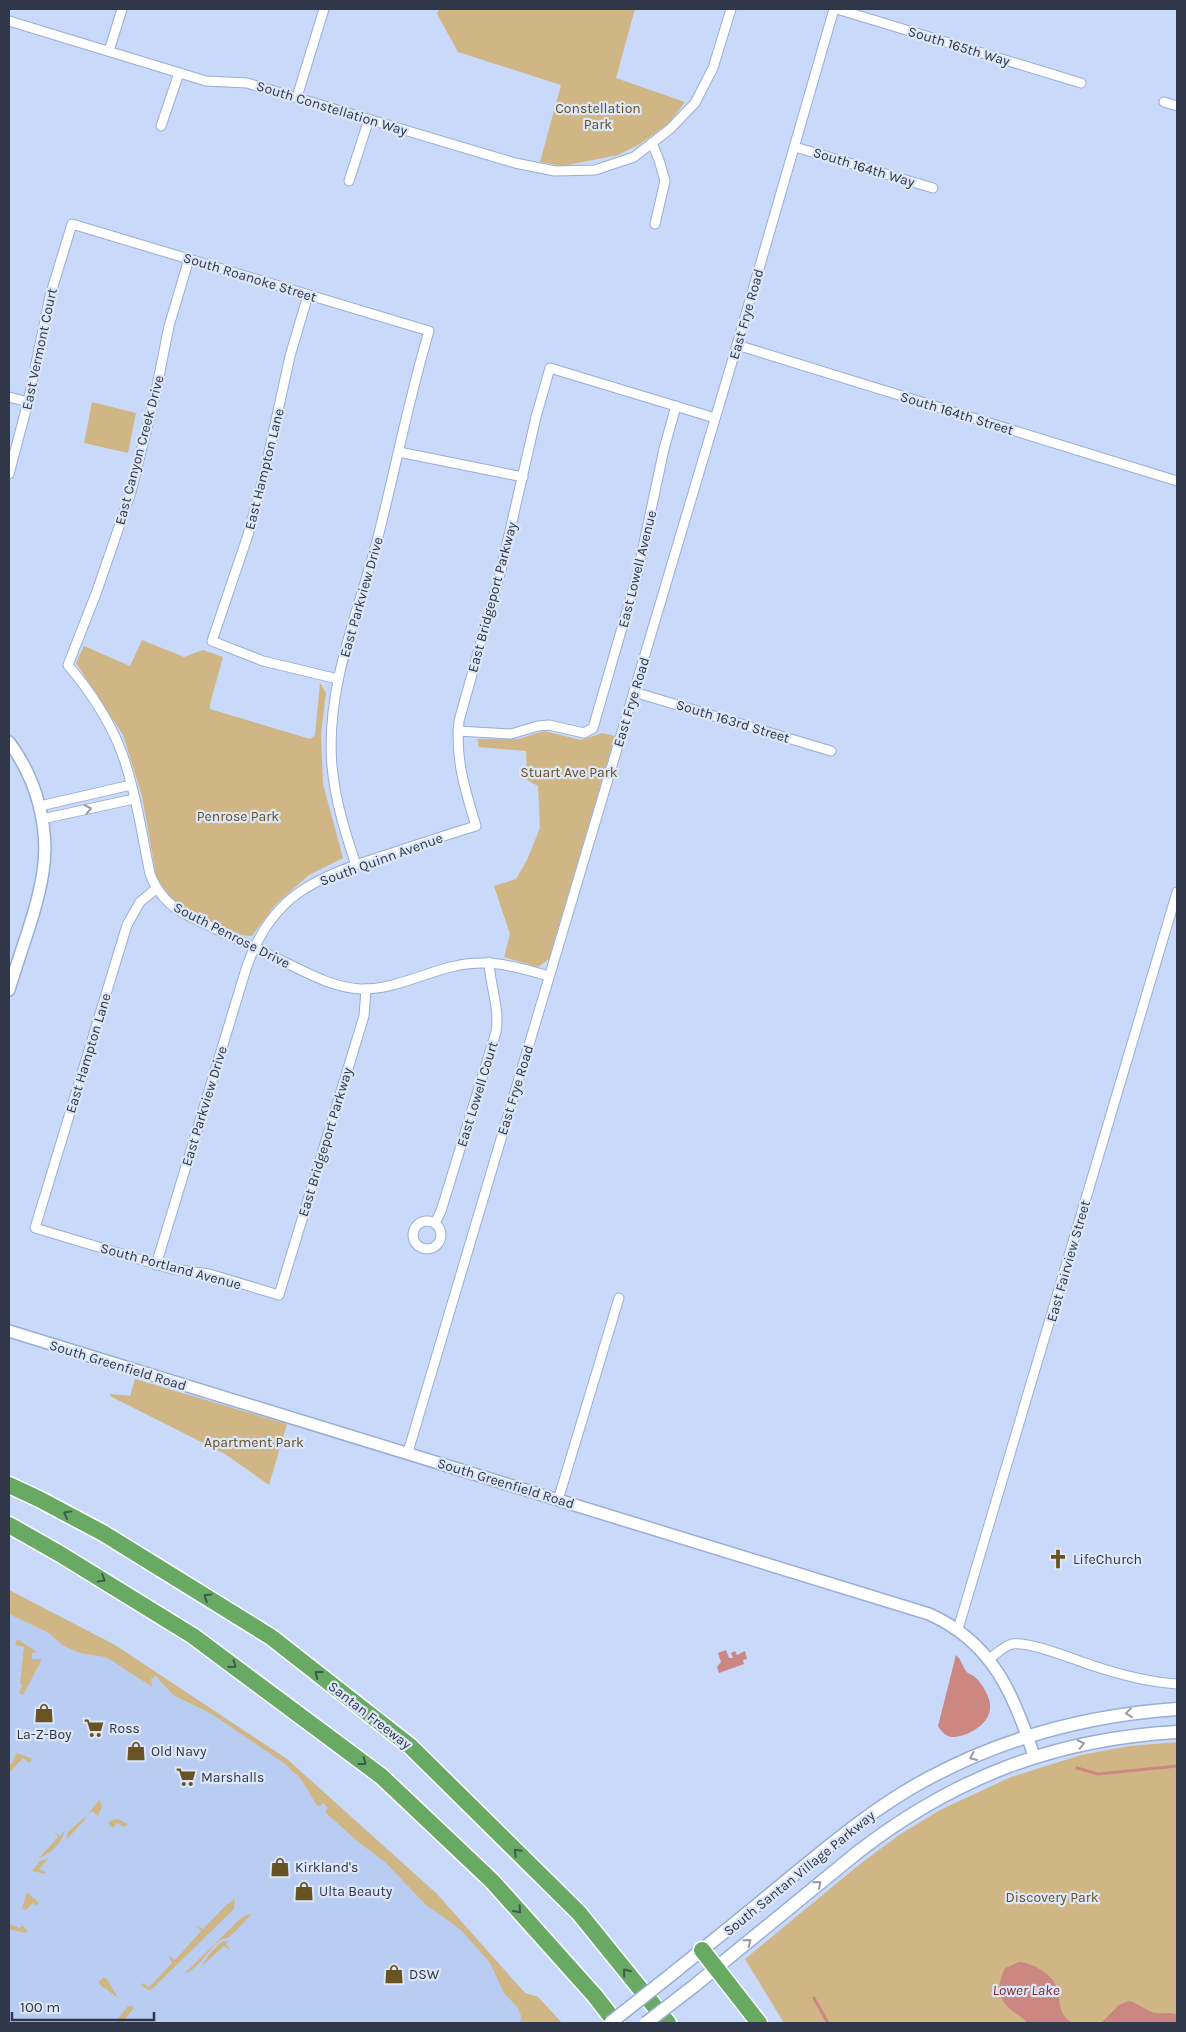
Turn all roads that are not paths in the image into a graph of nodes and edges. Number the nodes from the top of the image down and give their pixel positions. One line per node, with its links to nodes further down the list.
1 (122, 9): 6 (street)
2 (324, 9): 9 (street)
3 (731, 9): 14 (street)
4 (836, 9): 8 (street, South 165th Way); 15 (street, East Frye Road)
5 (9, 21): 6 (street, South Constellation Way)
6 (109, 51): 7 (street, South Constellation Way)
7 (179, 73): 9 (street, South Constellation Way); 13 (street)
8 (1081, 83)
9 (297, 97): 12 (street, South Constellation Way)
10 (1164, 102): 11 (street)
11 (1177, 106)
12 (369, 119): 14 (street, South Constellation Way); 16 (street)
13 (161, 126)
14 (652, 143): 19 (street)
15 (795, 147): 17 (street, South 164th Way); 23 (street, East Frye Road)
16 (349, 181)
17 (933, 188)
18 (72, 224): 20 (street, South Roanoke Street); 25 (street, East Vermont Court)
19 (655, 224)
20 (188, 259): 21 (street, South Roanoke Street); 32 (street, East Canyon Creek Drive)
21 (308, 295): 22 (street, South Roanoke Street); 33 (street, East Hampton Lane)
22 (429, 331): 28 (street, East Parkview Drive)
23 (737, 345): 27 (street, East Frye Road); 31 (street, South 164th Street)
24 (9, 397): 25 (street)
25 (28, 402): 29 (street, East Vermont Court)
26 (676, 406): 27 (street); 30 (street, East Bridgeport Parkway); 35 (street, East Lowell Avenue)
27 (715, 418): 34 (street, East Frye Road)
28 (399, 452): 30 (street); 33 (street, East Parkview Drive)
29 (9, 474)
30 (523, 477): 35 (street, East Bridgeport Parkway)
31 (1177, 481)
32 (68, 665): 38 (street, South Penrose Drive)
33 (338, 679): 43 (street, East Parkview Drive)
34 (634, 692): 37 (street, South 163rd Street); 48 (street, East Frye Road)
35 (458, 730): 42 (street, East Bridgeport Parkway)
36 (9, 742): 40 (street)
37 (831, 751)
38 (131, 785): 39 (street, South Penrose Drive); 40 (street)
39 (134, 800): 41 (street, one-way to 39); 44 (street, South Penrose Drive)
40 (40, 806): 41 (street)
41 (42, 819): 50 (street)
42 (476, 826): 43 (street, South Quinn Avenue)
43 (356, 865): 46 (street, South Quinn Avenue)
44 (157, 888): 46 (street, South Penrose Drive); 52 (street, East Hampton Lane)
45 (1177, 892): 65 (street, East Fairview Street)
46 (254, 947): 49 (street, South Penrose Drive); 53 (street, East Parkview Drive)
47 (489, 962): 48 (street, South Penrose Drive); 49 (street, South Penrose Drive); 51 (street, East Lowell Court)
48 (549, 976): 57 (street, East Frye Road)
49 (366, 989): 54 (street, East Bridgeport Parkway)
50 (9, 990)
51 (435, 1223)
52 (35, 1228): 53 (street, South Portland Avenue)
53 (156, 1265): 54 (street, South Portland Avenue)
54 (279, 1295)
55 (619, 1298): 61 (street)
56 (9, 1331): 57 (street, South Greenfield Road)
57 (408, 1452): 61 (street, South Greenfield Road)
58 (9, 1475): 60 (highway)
59 (9, 1485): 60 (highway, Santan Freeway)
60 (39, 1499): 77 (highway, Santan Freeway, one-way to 60)
61 (558, 1500): 65 (street, South Greenfield Road)
62 (9, 1525): 64 (highway)
63 (9, 1534): 64 (highway)
64 (60, 1554): 75 (highway, one-way to 75)
65 (958, 1629): 66 (street, South Greenfield Road)
66 (990, 1659): 67 (street); 70 (street, South Greenfield Road)
67 (1177, 1684)
68 (1177, 1709): 70 (main road, South Santan Village Parkway, one-way to 70)
69 (1177, 1732): 71 (main road, South Santan Village Parkway, one-way to 69)
70 (1027, 1736): 71 (street, South Greenfield Road); 72 (main road, South Santan Village Parkway, one-way to 72)
71 (1034, 1756): 73 (main road, South Santan Village Parkway, one-way to 71)
72 (702, 1950): 73 (highway); 74 (main road, South Santan Village Parkway, bridge)
73 (716, 1968): 76 (main road, South Santan Village Parkway, bridge); 78 (highway)
74 (610, 2023)
75 (616, 2023)
76 (646, 2023)
77 (668, 2023)
78 (759, 2023)

